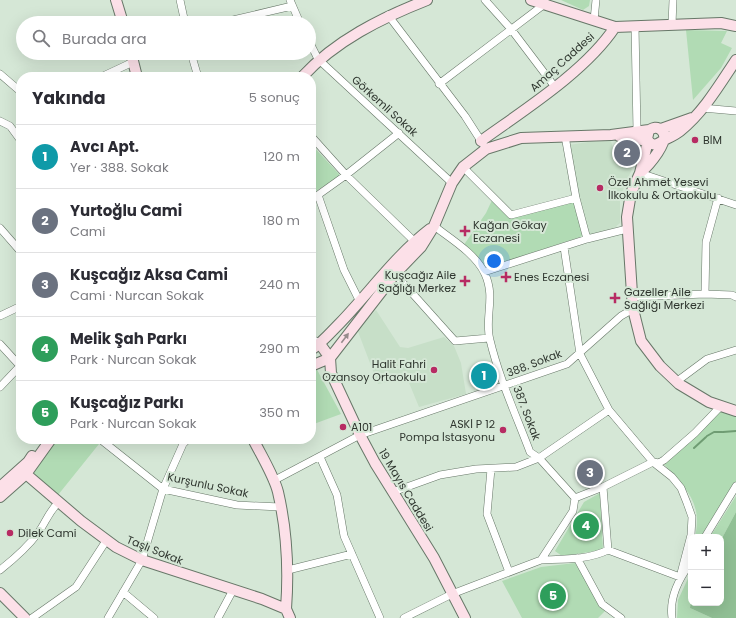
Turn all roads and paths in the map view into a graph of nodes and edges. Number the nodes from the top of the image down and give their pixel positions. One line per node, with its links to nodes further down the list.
1 (116, 0): 12 (street)
2 (180, 0): 13 (street)
3 (427, 0): 9 (street)
4 (485, 0): 21 (street)
5 (531, 0): 10 (street)
6 (596, 0): 16 (street)
7 (674, 0): 17 (street)
8 (291, 3): 14 (street); 15 (street)
9 (410, 3): 11 (street)
10 (546, 3): 16 (street); 21 (street)
11 (388, 15): 23 (street); 33 (street)
12 (121, 16)
13 (183, 16)
14 (245, 16)
15 (297, 16)
16 (594, 20): 18 (street)
17 (672, 24): 19 (street); 20 (street)
18 (615, 26): 19 (street); 34 (street, Amaç Caddesi)
19 (634, 26): 42 (street)
20 (736, 26)
21 (511, 29): 33 (street); 34 (street)
22 (316, 55): 23 (street, Görkemli Sokak)
23 (318, 59): 31 (street); 43 (street, Görkemli Sokak)
24 (129, 60): 28 (street)
25 (133, 60): 29 (street)
26 (192, 60): 30 (street)
27 (736, 60): 36 (street)
28 (109, 72)
29 (136, 72)
30 (195, 72)
31 (306, 72)
32 (0, 74): 35 (street)
33 (439, 84): 50 (street)
34 (555, 87): 50 (street, Amaç Caddesi)
35 (16, 88)
36 (702, 108): 37 (street); 38 (street)
37 (736, 111)
38 (694, 117): 40 (street); 47 (street)
39 (0, 121): 44 (street)
40 (661, 129): 41 (street); 47 (street)
41 (649, 130): 42 (street); 48 (street)
42 (637, 131): 45 (street)
43 (399, 133): 53 (street); 54 (street, Görkemli Sokak)
44 (16, 135)
45 (611, 135): 46 (street); 48 (street)
46 (565, 136): 50 (street); 56 (street)
47 (663, 140): 48 (street); 52 (street)
48 (648, 141): 52 (street)
49 (316, 142): 53 (street)
50 (484, 145): 51 (street, Amaç Caddesi)
51 (463, 167): 54 (street, Amaç Caddesi); 56 (street)
52 (640, 173): 57 (street); 61 (street)
53 (346, 175): 55 (street); 63 (street)
54 (452, 184): 59 (street, Amaç Caddesi)
55 (318, 195): 71 (street)
56 (576, 198): 62 (street)
57 (718, 198): 58 (street); 68 (street)
58 (736, 205)
59 (434, 226): 63 (street); 66 (street, 387. Sokak); 67 (street, Amaç Caddesi)
60 (0, 228): 64 (street)
61 (627, 229): 62 (street); 69 (street)
62 (587, 239): 65 (street)
63 (414, 241): 71 (street)
64 (16, 246)
65 (564, 247): 66 (street); 81 (street)
66 (484, 272): 75 (street, 387. Sokak)
67 (395, 274): 75 (street); 82 (street, Amaç Caddesi, one-way to 67)
68 (705, 294): 69 (street); 70 (street)
69 (632, 297): 73 (street)
70 (736, 297)
71 (360, 302): 78 (street)
72 (16, 308): 74 (street)
73 (633, 309): 81 (street, 388. Sokak); 88 (street)
74 (0, 316)
75 (489, 338): 89 (street, 387. Sokak)
76 (316, 341): 78 (street)
77 (0, 344): 84 (street)
78 (320, 344): 79 (street); 82 (street)
79 (316, 347)
80 (736, 350): 88 (street)
81 (580, 354): 89 (street, 388. Sokak); 92 (street)
82 (330, 358): 83 (street); 87 (street)
83 (316, 361)
84 (16, 362)
85 (316, 364): 87 (street)
86 (16, 370): 90 (street)
87 (331, 373): 94 (street, 19 Mayıs Caddesi)
88 (676, 382): 91 (street)
89 (505, 386): 94 (street, 388. Sokak); 101 (street, 387. Sokak)
90 (0, 387)
91 (720, 406): 93 (street); 102 (street)
92 (609, 410): 101 (street); 102 (street)
93 (736, 411)
94 (360, 435): 100 (street, 388. Sokak); 110 (street, 19 Mayıs Caddesi)
95 (40, 444): 107 (street)
96 (47, 444): 104 (street)
97 (106, 444): 109 (street, Kurşunlu Sokak)
98 (183, 444): 109 (street)
99 (255, 444): 105 (street)
100 (320, 457): 105 (street, 388. Sokak); 118 (street)
101 (539, 458): 103 (street); 112 (street, 387. Sokak)
102 (653, 462): 108 (street); 126 (street)
103 (491, 469): 110 (street); 125 (street)
104 (26, 474): 111 (street); 113 (street, Taşlı Sokak)
105 (273, 481): 114 (street)
106 (736, 486): 115 (street)
107 (0, 487)
108 (603, 487): 112 (street); 117 (street)
109 (163, 489): 114 (street, Kurşunlu Sokak); 120 (street)
110 (393, 492): 130 (street, 19 Mayıs Caddesi)
111 (0, 497)
112 (575, 498): 121 (street)
113 (58, 503): 116 (street, Taşlı Sokak); 123 (street)
114 (280, 507): 124 (street)
115 (707, 534)
116 (106, 541): 120 (street, Taşlı Sokak); 133 (street)
117 (608, 550): 119 (street); 126 (street)
118 (352, 554): 124 (street); 137 (street)
119 (577, 558): 121 (street); 140 (street)
120 (142, 560): 127 (street, Taşlı Sokak); 128 (street)
121 (541, 560): 125 (street)
122 (688, 566): 126 (street)
123 (0, 570)
124 (288, 570): 131 (street)
125 (509, 572): 130 (street)
126 (680, 577): 141 (street)
127 (233, 590): 131 (street, Taşlı Sokak); 136 (street)
128 (123, 592): 134 (street); 135 (street)
129 (0, 593): 132 (street)
130 (452, 594): 138 (street); 139 (street, 19 Mayıs Caddesi)
131 (288, 613)
132 (24, 618)
133 (32, 618)
134 (108, 618)
135 (154, 618)
136 (218, 618)
137 (380, 618)
138 (404, 618)
139 (465, 618)
140 (621, 618)
141 (672, 618)

